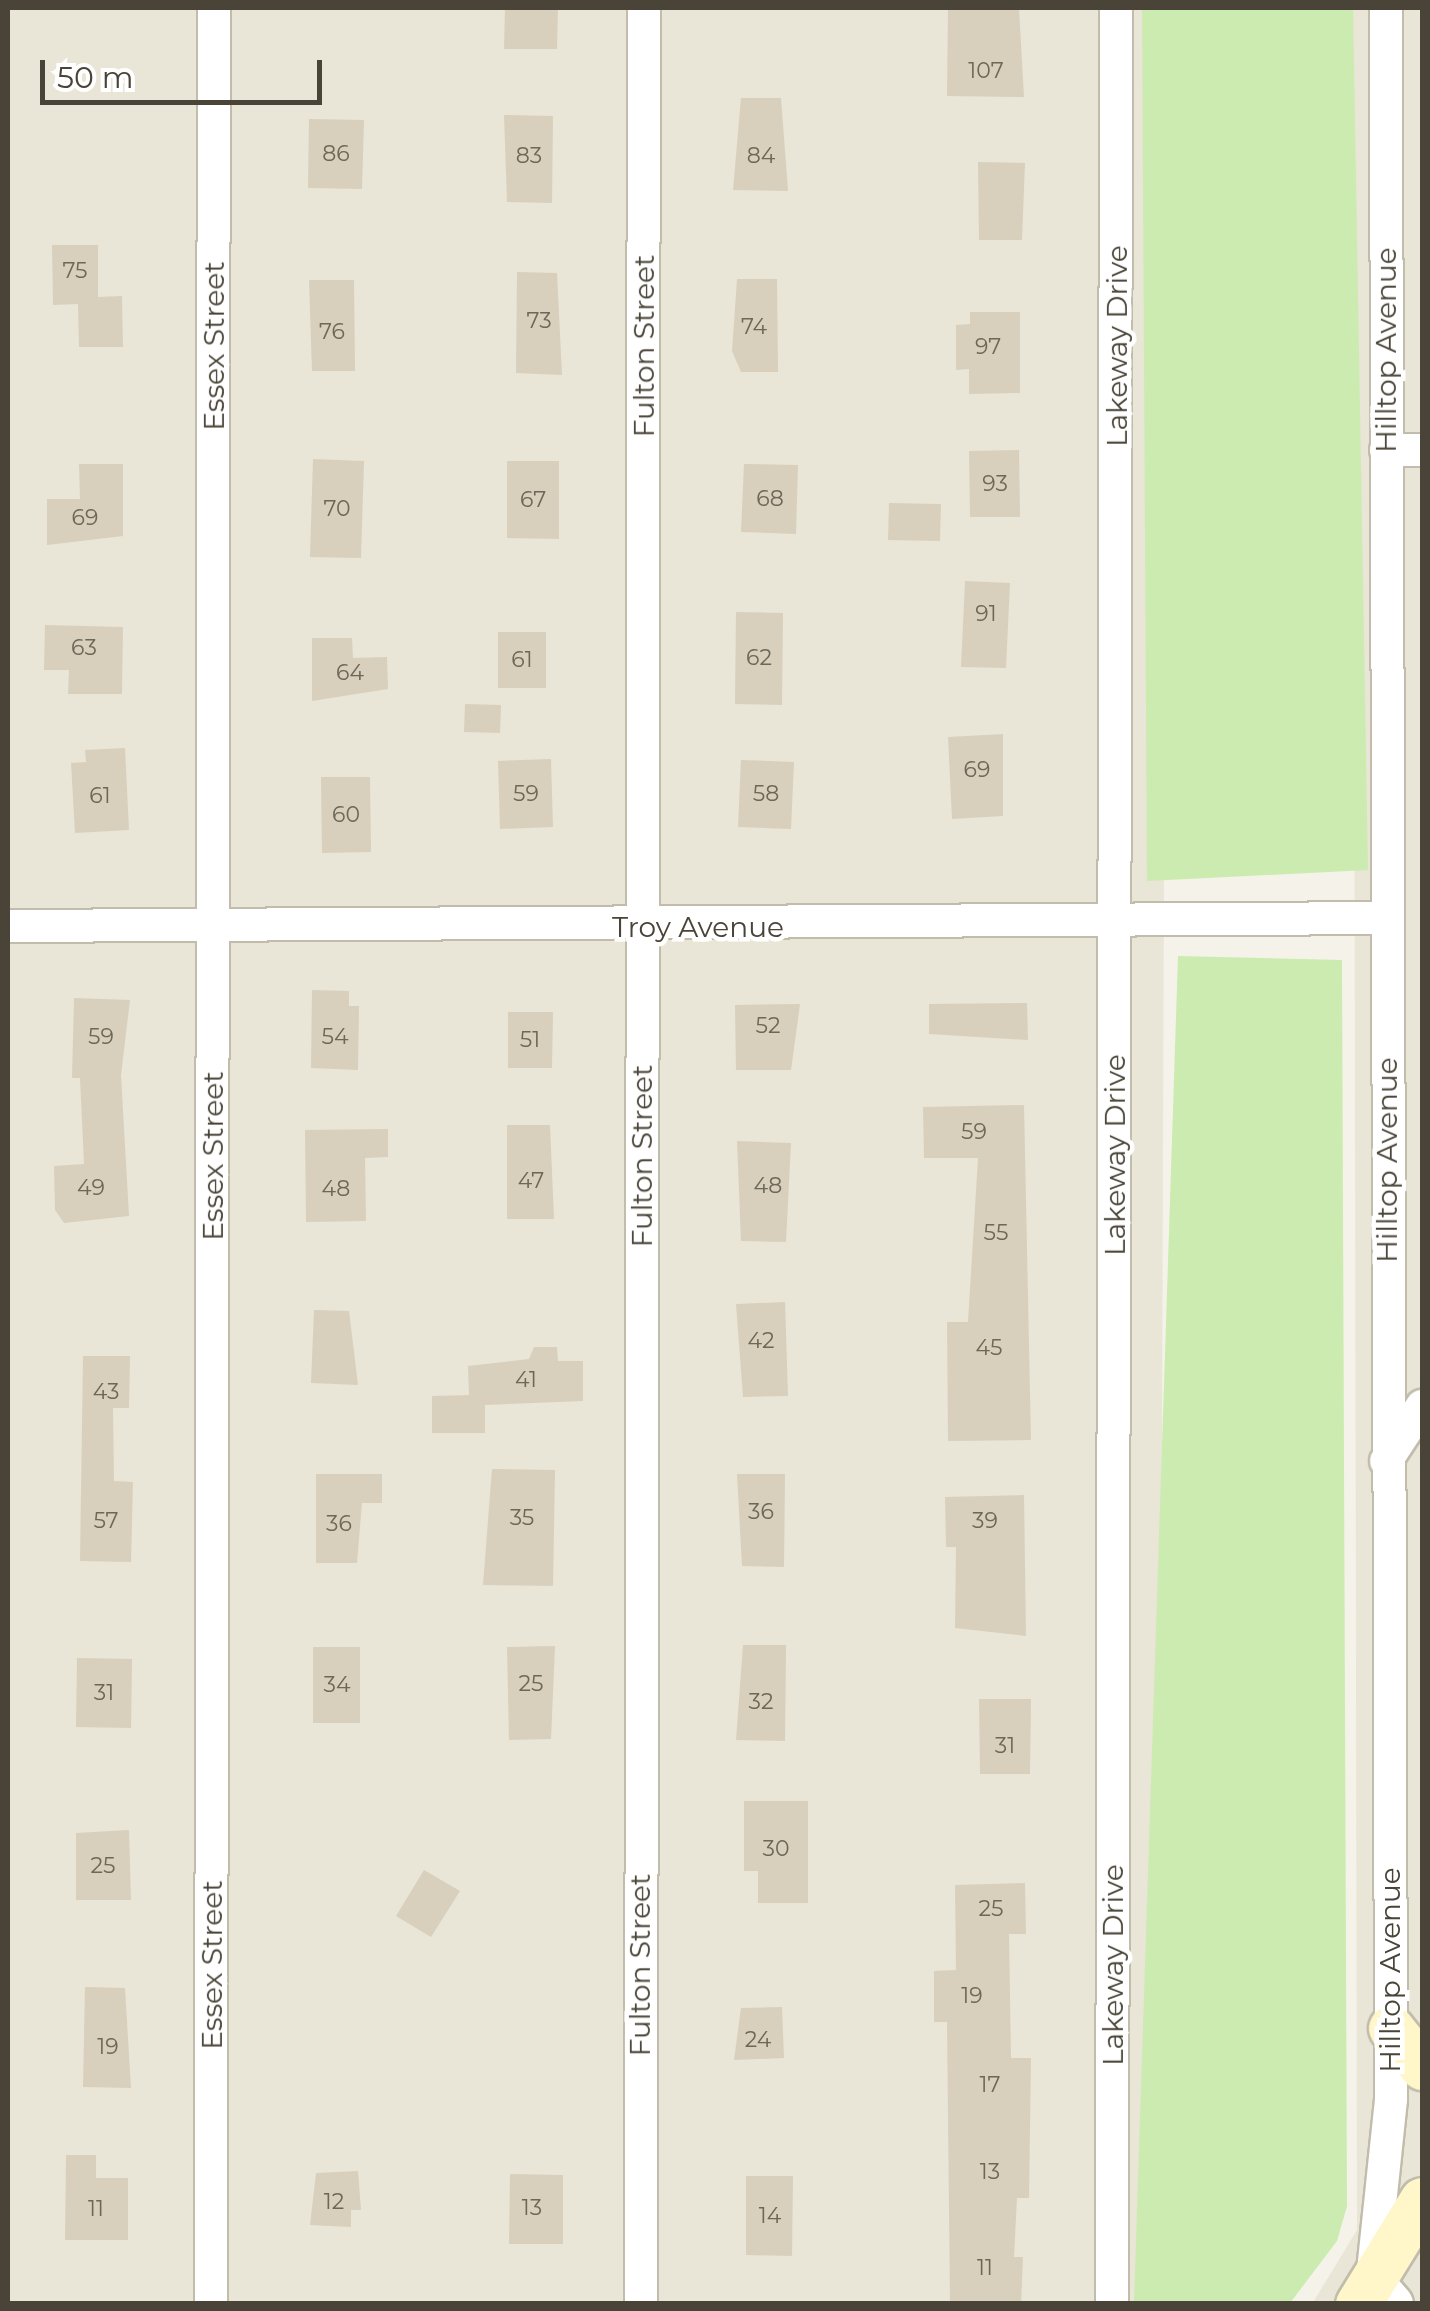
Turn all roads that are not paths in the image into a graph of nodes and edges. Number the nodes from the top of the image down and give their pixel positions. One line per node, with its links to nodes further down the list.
1 (214, 8): 8 (street, Essex Street)
2 (644, 8): 11 (street, Fulton Street)
3 (1116, 8): 9 (street, Lakeway Drive)
4 (1386, 8): 5 (street, Hilltop Avenue)
5 (1386, 450): 6 (street); 7 (street, Hilltop Avenue)
6 (1422, 450)
7 (1388, 918): 9 (street, Troy Avenue); 13 (street, Hilltop Avenue)
8 (213, 924): 10 (street, Troy Avenue); 11 (street, Troy Avenue); 18 (street, Essex Street)
9 (1116, 924): 11 (street, Troy Avenue); 20 (street, Lakeway Drive)
10 (8, 926)
11 (643, 927): 19 (street, Fulton Street)
12 (1422, 1406): 13 (street)
13 (1386, 1461): 14 (street, Hilltop Avenue)
14 (1390, 2028): 15 (main road); 17 (street, Hilltop Avenue)
15 (1422, 2067)
16 (1422, 2200): 17 (main road)
17 (1374, 2296)
18 (211, 2304)
19 (640, 2304)
20 (1112, 2304)

